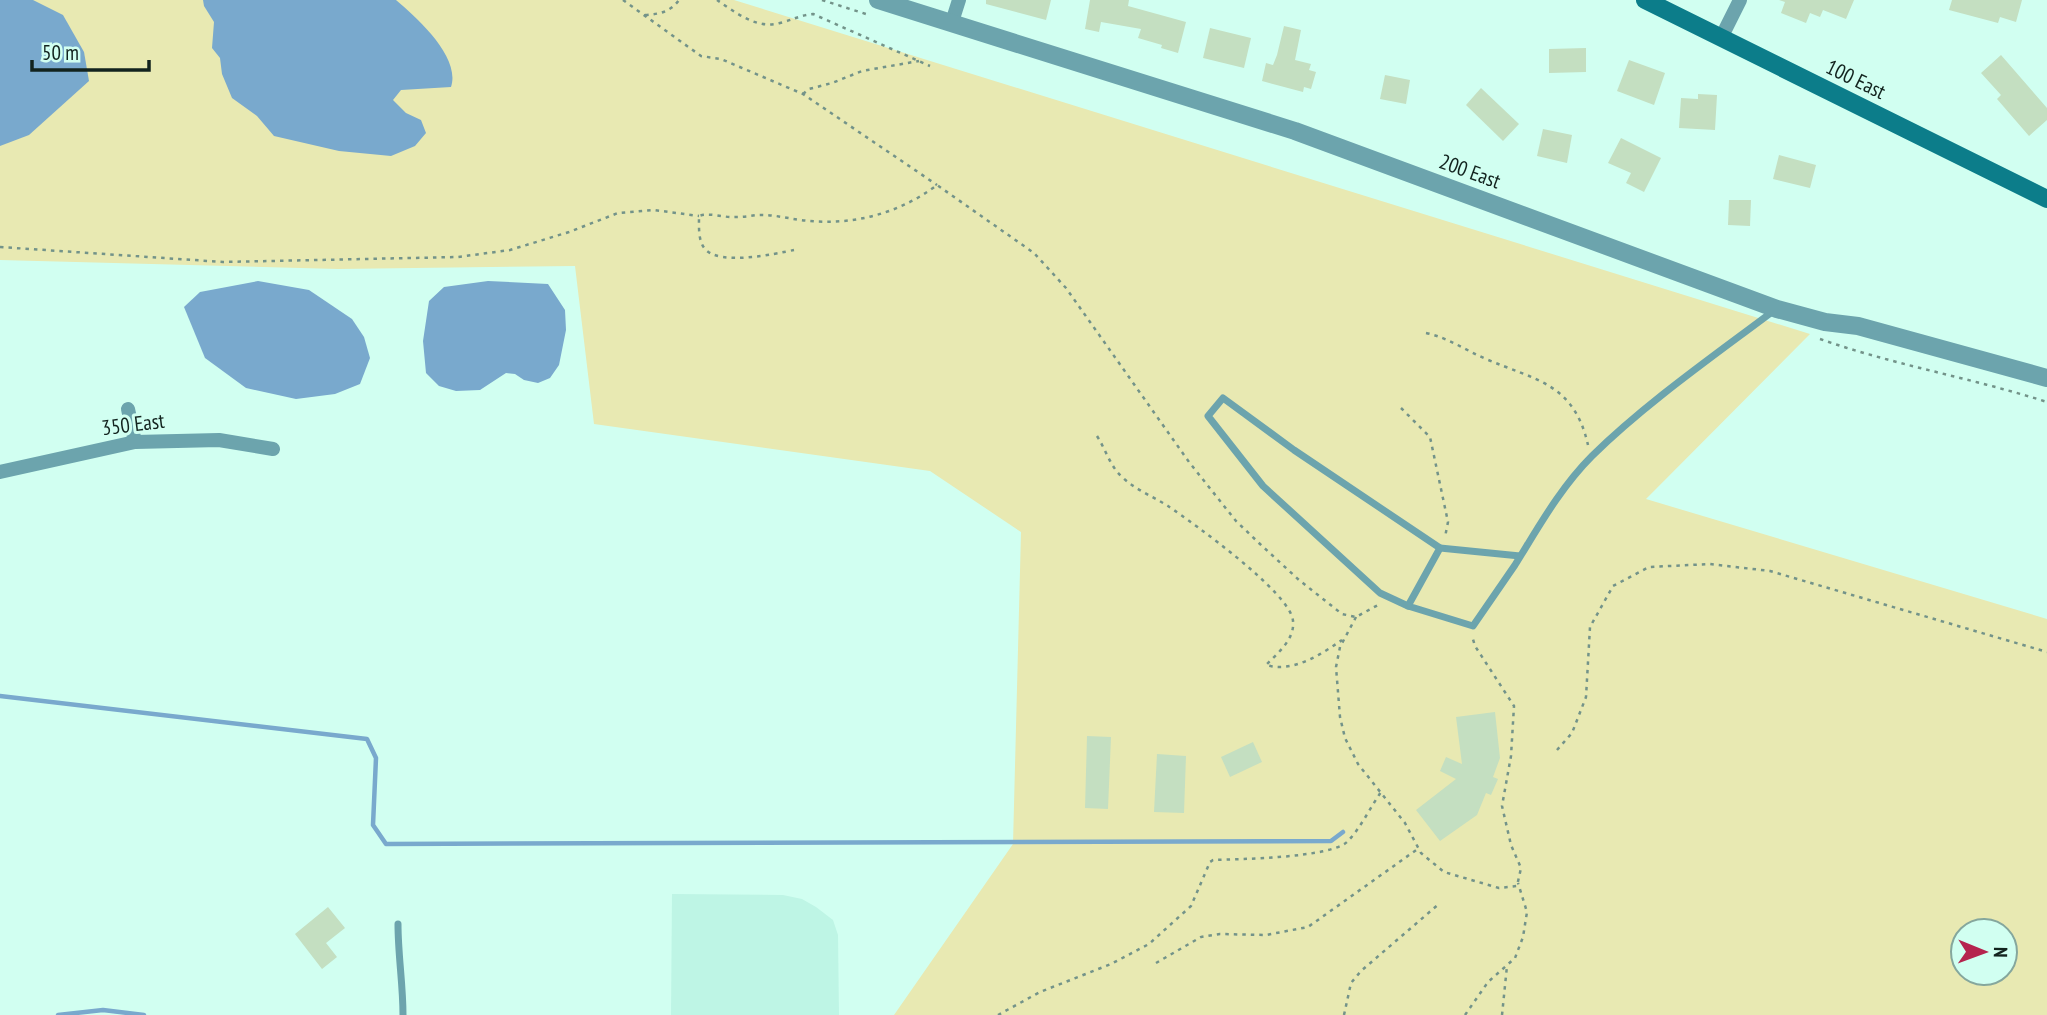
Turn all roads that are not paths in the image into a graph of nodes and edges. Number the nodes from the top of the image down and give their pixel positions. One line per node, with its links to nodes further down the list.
1 (959, 0): 5 (street)
2 (1645, 0): 6 (main road, 100 East)
3 (1740, 0): 6 (street)
4 (873, 7): 5 (street, 200 East)
5 (952, 22): 8 (street, 200 East)
6 (1721, 38): 7 (main road, 100 East)
7 (2047, 199)
8 (1777, 309): 9 (street, 200 East); 15 (lane)
9 (2047, 378)
10 (128, 409): 11 (street)
11 (135, 442): 12 (street, 350 East); 13 (street, 350 East)
12 (273, 449)
13 (0, 472)
14 (1440, 548): 15 (lane); 16 (lane); 16 (lane)
15 (1520, 556): 16 (lane)
16 (1408, 606)
17 (398, 924): 18 (lane)
18 (403, 1015)

